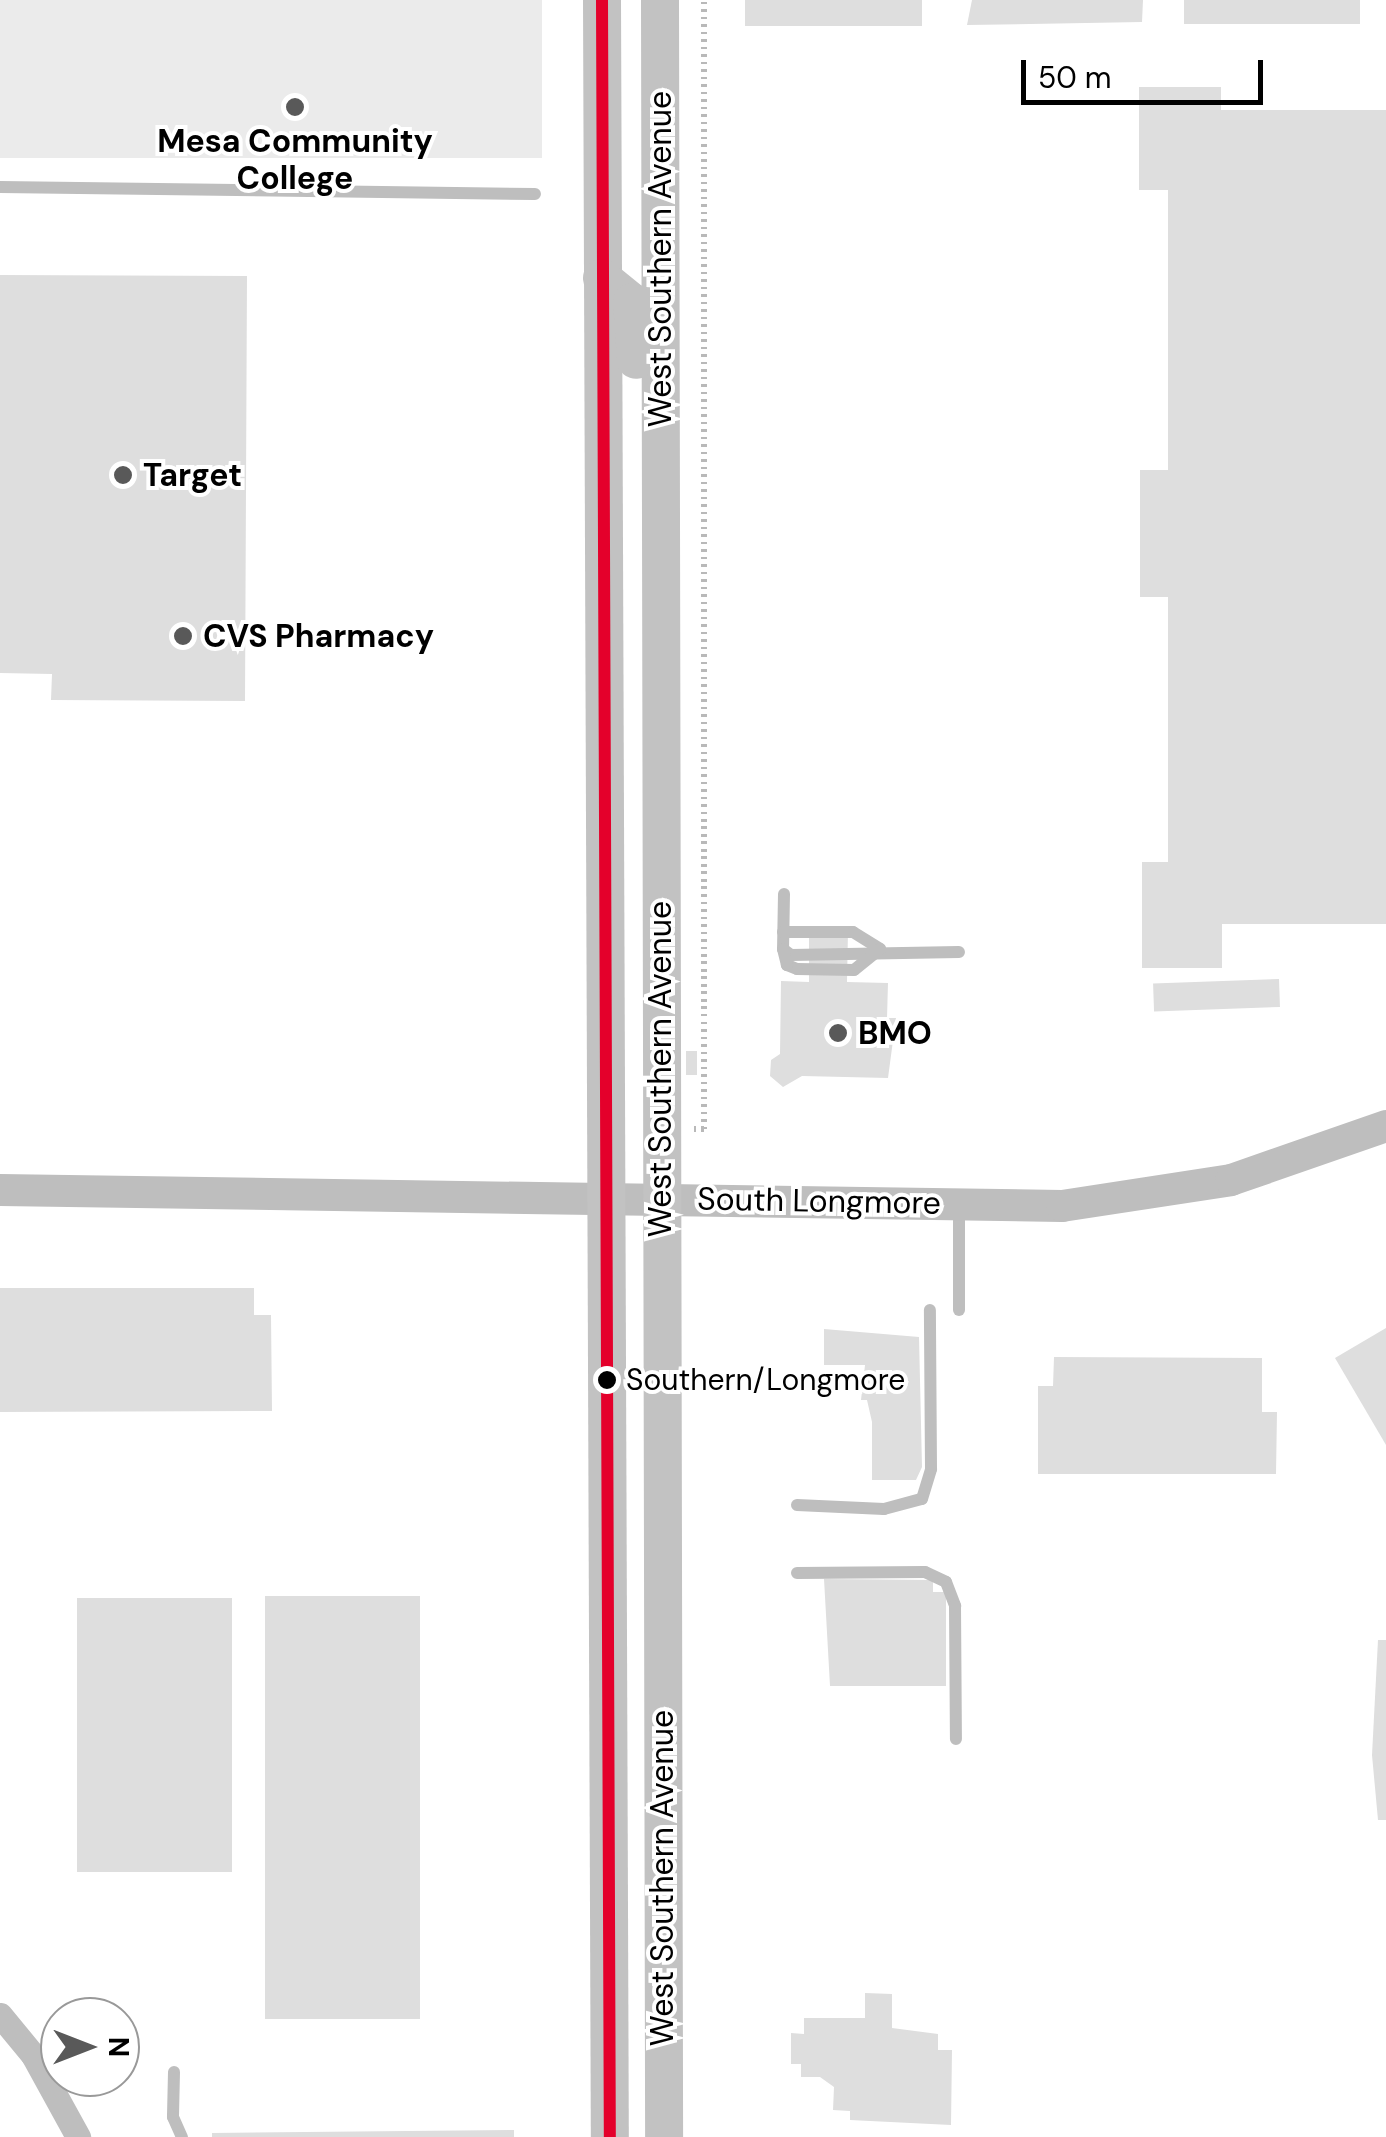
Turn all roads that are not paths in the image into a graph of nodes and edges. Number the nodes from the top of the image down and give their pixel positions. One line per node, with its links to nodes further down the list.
1 (602, 0): 5 (main road, West Southern Avenue)
2 (660, 0): 6 (main road, West Southern Avenue)
3 (0, 187): 4 (lane)
4 (535, 194)
5 (602, 278): 6 (main road); 13 (main road, West Southern Avenue)
6 (660, 631): 14 (main road, West Southern Avenue)
7 (784, 894): 8 (lane)
8 (783, 932): 9 (lane); 9 (lane)
9 (880, 949): 10 (lane)
10 (959, 952)
11 (1386, 1126): 15 (street, South Longmore)
12 (0, 1190): 13 (street, South Longmore)
13 (608, 1197): 14 (street, South Longmore); 25 (main road, West Southern Avenue)
14 (660, 1197): 15 (street, South Longmore); 26 (main road, West Southern Avenue)
15 (959, 1204): 17 (lane)
16 (930, 1310): 18 (lane)
17 (959, 1310)
18 (796, 1506)
19 (796, 1573): 20 (lane)
20 (956, 1739)
21 (0, 2016): 23 (street)
22 (174, 2072): 24 (lane)
23 (78, 2137)
24 (182, 2137)
25 (610, 2137)
26 (664, 2137)

